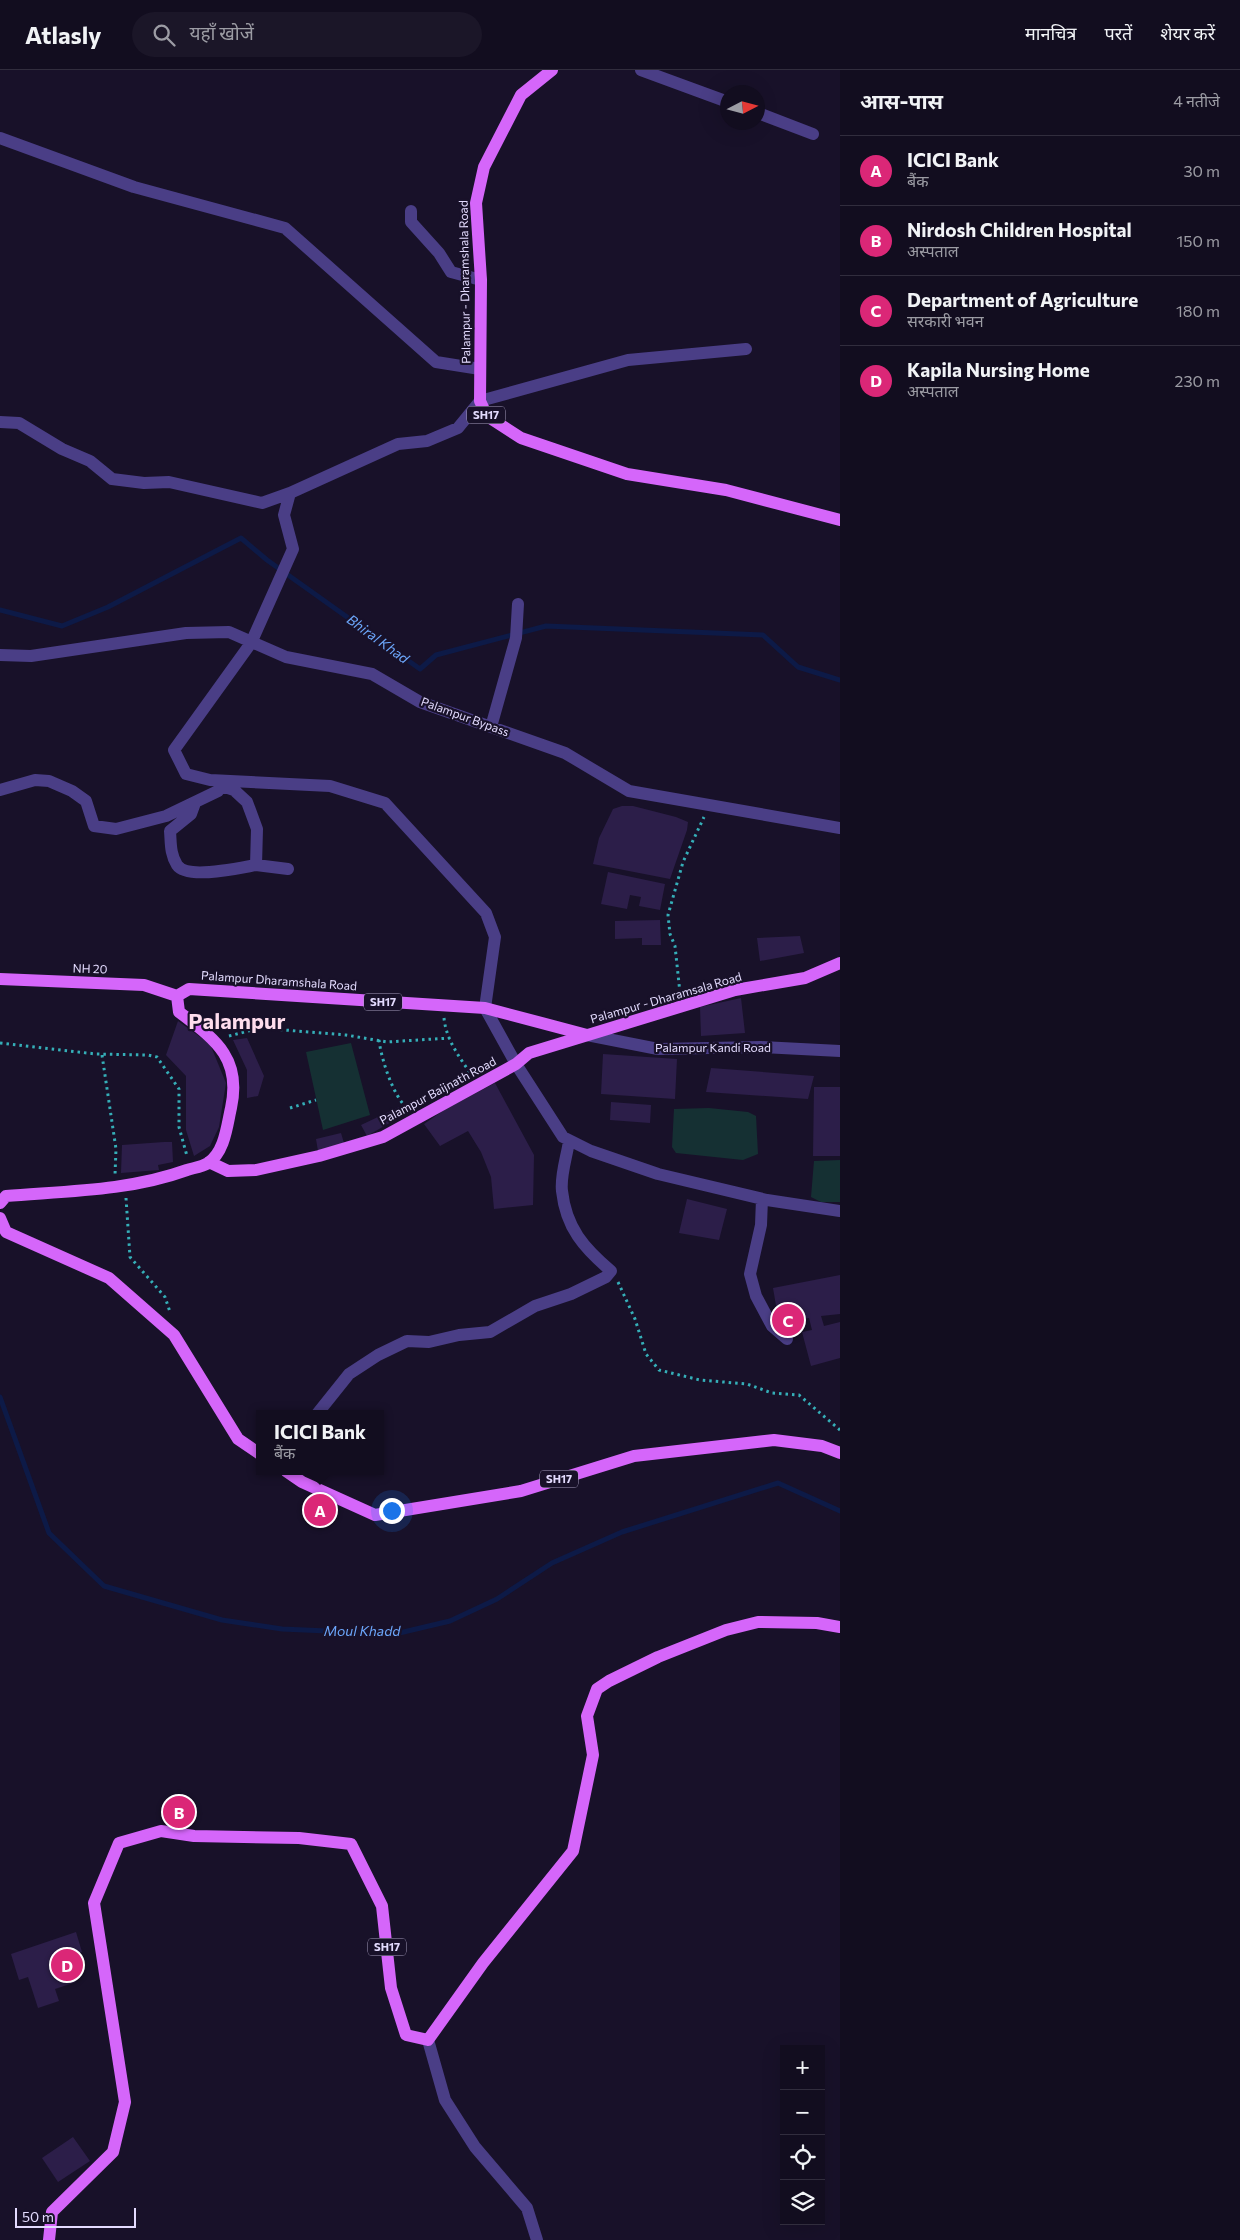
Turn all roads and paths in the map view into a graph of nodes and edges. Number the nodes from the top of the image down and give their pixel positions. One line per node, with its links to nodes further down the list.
1 (552, 70): 8 (main road, Palampur - Dharamshala Road / SH17)
2 (641, 70): 3 (street)
3 (720, 99)
4 (765, 116): 5 (street)
5 (813, 134)
6 (0, 138): 10 (street)
7 (411, 211): 8 (street)
8 (481, 280): 10 (main road, Palampur - Dharamshala Road / SH17)
9 (746, 349): 11 (street)
10 (480, 369): 11 (main road, Palampur - Dharamshala Road / SH17)
11 (480, 402): 13 (street); 14 (main road, SH17)
12 (0, 422): 13 (street)
13 (290, 493): 16 (street)
14 (840, 520)
15 (518, 604): 18 (street)
16 (251, 643): 17 (street, Palampur Bypass); 18 (street, Palampur Bypass); 19 (street)
17 (0, 655)
18 (491, 726): 22 (street, Palampur Bypass)
19 (224, 784): 21 (street); 24 (street); 30 (street)
20 (0, 790): 21 (street)
21 (196, 802): 24 (street)
22 (711, 806): 23 (street, Palampur Bypass); 29 (path)
23 (840, 828)
24 (256, 865): 25 (street)
25 (288, 869)
26 (840, 963): 29 (main road, Palampur - Dharamsala Road)
27 (0, 979): 28 (main road, NH 20)
28 (176, 996): 30 (main road, Palampur Dharamshala Road / SH17); 46 (main road)
29 (682, 1006): 32 (main road, Palampur - Dharamsala Road)
30 (485, 1008): 32 (main road, Palampur Dharamshala Road / SH17); 39 (street)
31 (443, 1011): 34 (path)
32 (587, 1035): 37 (street, Palampur Kandi Road); 39 (main road, Palampur Baijnath Road)
33 (230, 1036): 35 (path)
34 (450, 1038): 35 (path); 40 (path)
35 (379, 1040): 43 (path)
36 (0, 1043): 38 (path)
37 (840, 1051)
38 (102, 1054): 45 (path); 47 (path)
39 (516, 1064): 43 (main road, Palampur Baijnath Road); 44 (street)
40 (475, 1081)
41 (316, 1100): 42 (path)
42 (290, 1108)
43 (419, 1117): 46 (main road, Palampur Baijnath Road)
44 (569, 1141): 48 (street); 52 (street)
45 (188, 1160)
46 (209, 1162): 47 (main road)
47 (120, 1187): 49 (main road); 53 (path)
48 (762, 1199): 50 (street); 54 (street)
49 (0, 1203)
50 (840, 1210)
51 (0, 1218): 53 (main road)
52 (611, 1271): 55 (street); 56 (path)
53 (174, 1335): 57 (main road)
54 (788, 1339)
55 (320, 1410)
56 (840, 1430)
57 (256, 1451)
58 (840, 1453): 59 (main road, SH17)
59 (292, 1475)
60 (840, 1627): 61 (main road)
61 (428, 2040): 62 (main road, SH17); 63 (street)
62 (49, 2240)
63 (537, 2240)

